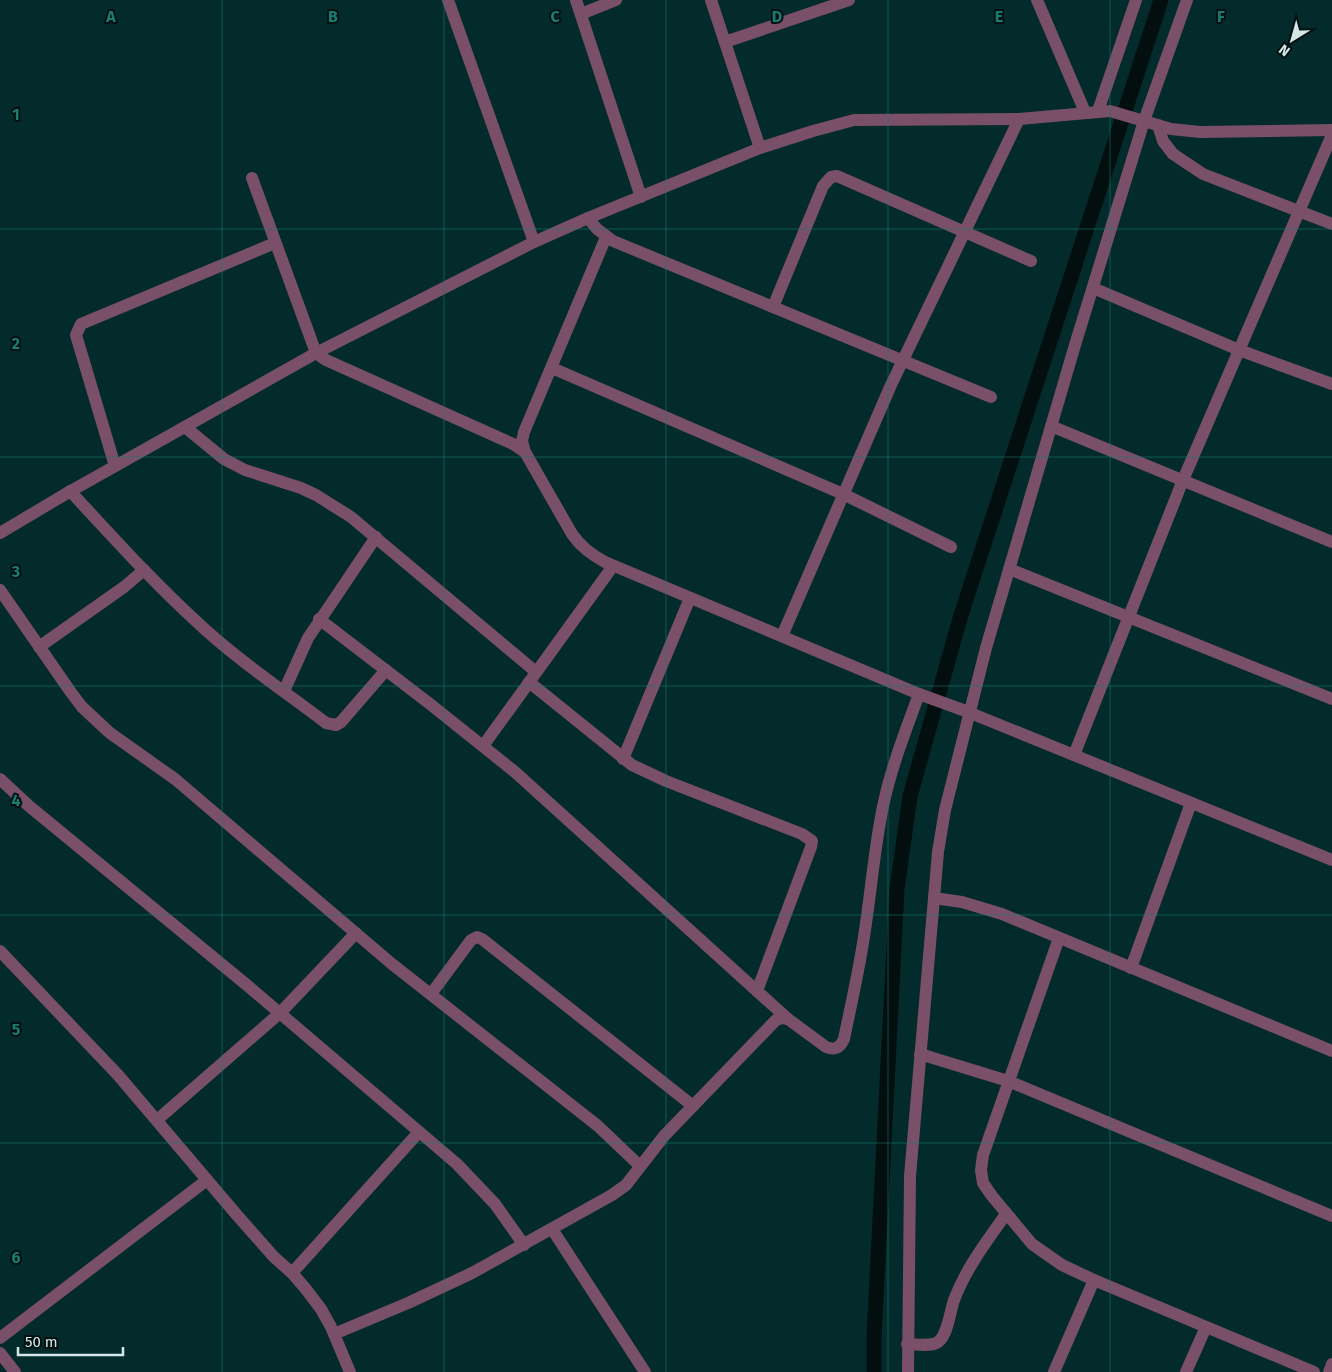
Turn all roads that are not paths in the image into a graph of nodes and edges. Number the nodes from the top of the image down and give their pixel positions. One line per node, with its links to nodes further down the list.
1 (448, 0): 25 (street)
2 (576, 0): 9 (street)
3 (616, 0): 9 (street)
4 (711, 0): 10 (street)
5 (850, 0): 10 (street)
6 (1038, 0): 11 (street)
7 (1136, 0): 11 (street)
8 (1187, 0): 13 (street)
9 (581, 14): 19 (street)
10 (725, 42): 17 (street)
11 (1098, 111): 12 (street); 13 (street)
12 (1019, 119): 17 (street); 23 (street)
13 (1138, 120): 14 (street); 28 (street)
14 (1158, 125): 15 (street); 20 (street)
15 (1332, 130)
16 (1332, 135): 20 (street)
17 (760, 148): 19 (street)
18 (252, 178): 26 (street)
19 (640, 197): 21 (street)
20 (1299, 212): 22 (street); 30 (street)
21 (588, 218): 24 (street); 25 (street)
22 (1332, 224)
23 (964, 233): 27 (street); 29 (street); 32 (street)
24 (606, 236): 29 (street); 33 (street)
25 (534, 242): 31 (street)
26 (275, 243): 31 (street); 39 (street)
27 (1030, 261)
28 (1093, 288): 30 (street); 36 (street)
29 (773, 307): 32 (street)
30 (1240, 350): 34 (street); 40 (street)
31 (316, 353): 37 (street); 38 (street)
32 (903, 361): 35 (street); 42 (street)
33 (552, 368): 38 (street); 42 (street)
34 (1332, 384)
35 (991, 397)
36 (1051, 426): 40 (street); 48 (street)
37 (185, 427): 39 (street); 44 (street)
38 (525, 452): 47 (street)
39 (116, 466): 41 (street)
40 (1183, 480): 45 (street); 52 (street)
41 (70, 491): 43 (street); 49 (street)
42 (843, 494): 46 (street); 54 (street)
43 (0, 533)
44 (376, 538): 53 (street); 57 (street)
45 (1332, 542)
46 (951, 547)
47 (613, 566): 51 (street); 57 (street)
48 (1009, 569): 52 (street); 61 (street)
49 (144, 570): 55 (street); 58 (street)
50 (0, 590): 55 (street)
51 (690, 598): 54 (street); 64 (street)
52 (1129, 618): 60 (street); 63 (street)
53 (319, 619): 56 (street); 58 (street)
54 (782, 636): 59 (street)
55 (39, 647): 69 (street)
56 (386, 670): 58 (street); 62 (street)
57 (532, 677): 62 (street); 64 (street)
58 (284, 691)
59 (922, 695): 61 (street); 76 (street)
60 (1332, 699)
61 (966, 711): 63 (street); 68 (street)
62 (483, 746): 73 (street)
63 (1074, 755): 66 (street)
64 (623, 759): 73 (street)
65 (0, 779): 75 (street)
66 (1191, 803): 67 (street); 72 (street)
67 (1332, 860)
68 (934, 898): 70 (street); 78 (street)
69 (356, 933): 74 (street); 75 (street)
70 (1059, 938): 72 (street); 79 (street)
71 (0, 951): 81 (street)
72 (1131, 968): 77 (street)
73 (757, 990): 76 (street)
74 (431, 994): 80 (street); 83 (street)
75 (280, 1014): 81 (street); 82 (street)
76 (788, 1019): 80 (street)
77 (1332, 1051)
78 (920, 1054): 79 (street); 94 (street)
79 (1008, 1081): 85 (street); 86 (street)
80 (693, 1106): 83 (street)
81 (156, 1120): 84 (street)
82 (419, 1132): 88 (street); 89 (street)
83 (640, 1166): 87 (street)
84 (207, 1180): 89 (street); 93 (street)
85 (1006, 1214): 90 (street); 94 (street)
86 (1332, 1216)
87 (552, 1229): 88 (street); 99 (street)
88 (524, 1245): 92 (street)
89 (292, 1272): 92 (street)
90 (1094, 1280): 91 (street); 101 (street)
91 (1206, 1327): 102 (street); 103 (street)
92 (334, 1334): 98 (street)
93 (0, 1338)
94 (908, 1344): 100 (street)
95 (0, 1352): 97 (street)
96 (1332, 1364): 104 (street)
97 (15, 1372)
98 (350, 1372)
99 (645, 1372)
100 (908, 1372)
101 (1054, 1372)
102 (1186, 1372)
103 (1314, 1372)
104 (1329, 1372)

